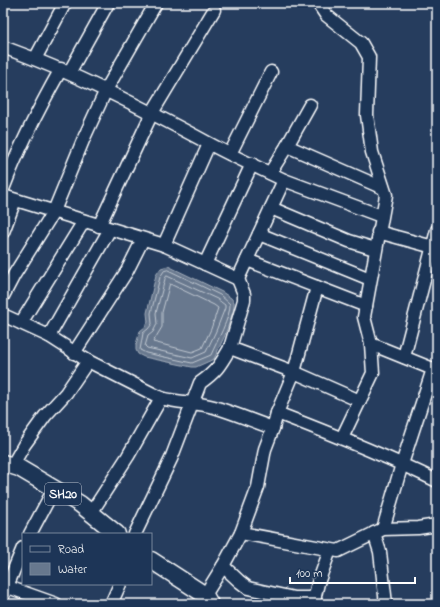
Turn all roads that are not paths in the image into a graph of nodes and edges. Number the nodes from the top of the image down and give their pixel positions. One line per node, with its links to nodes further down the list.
1 (65, 3): 7 (street)
2 (108, 3): 8 (street)
3 (156, 3): 10 (street)
4 (318, 3): 19 (street)
5 (214, 10): 12 (street)
6 (4, 49): 7 (street)
7 (35, 59): 8 (street)
8 (65, 71): 10 (street); 20 (street)
9 (271, 72): 15 (street)
10 (106, 90): 12 (street); 24 (street)
11 (310, 105): 14 (street)
12 (152, 113): 13 (street); 27 (street)
13 (209, 144): 15 (street); 33 (street)
14 (287, 146): 17 (street); 19 (street)
15 (230, 154): 16 (street)
16 (252, 164): 17 (street); 37 (street)
17 (270, 173): 18 (street)
18 (284, 180): 23 (street); 25 (street)
19 (383, 188): 25 (street)
20 (3, 189)
21 (3, 196): 22 (street)
22 (15, 200): 24 (street); 29 (street)
23 (271, 208): 31 (street); 35 (street)
24 (54, 212): 26 (street); 41 (street)
25 (381, 216): 30 (street)
26 (84, 221): 27 (street); 44 (street)
27 (105, 228): 32 (street); 45 (street)
28 (437, 230): 34 (street)
29 (3, 232)
30 (378, 232): 34 (street); 35 (street)
31 (259, 234): 36 (street); 39 (street)
32 (143, 239): 33 (street); 48 (street)
33 (164, 245): 37 (street)
34 (435, 247): 49 (street)
35 (375, 249): 39 (street)
36 (247, 260): 38 (street); 40 (street)
37 (205, 264): 38 (street)
38 (238, 279): 47 (street)
39 (370, 279): 42 (street)
40 (317, 287): 42 (street); 52 (street)
41 (3, 296)
42 (366, 306): 46 (street)
43 (3, 315): 44 (street)
44 (21, 323): 45 (street)
45 (49, 336): 48 (street)
46 (370, 344): 49 (street); 54 (street)
47 (230, 348): 52 (street); 55 (street)
48 (74, 353): 50 (street)
49 (404, 357): 51 (street)
50 (88, 361): 53 (street); 59 (street)
51 (435, 369): 60 (street)
52 (294, 372): 54 (street); 56 (street)
53 (161, 398): 55 (street); 63 (street)
54 (360, 401): 58 (street)
55 (193, 403): 57 (street); 68 (street)
56 (277, 413): 57 (street); 58 (street)
57 (273, 428): 69 (street)
58 (342, 438): 60 (street)
59 (8, 464): 62 (main road, SH20)
60 (402, 464): 61 (street); 65 (street)
61 (437, 481)
62 (54, 489): 63 (main road, SH20); 66 (street)
63 (90, 513): 67 (main road, SH20)
64 (437, 525): 65 (street)
65 (379, 531): 71 (street); 80 (street)
66 (31, 533)
67 (116, 533)
68 (135, 533)
69 (241, 533): 71 (street); 73 (street)
70 (22, 550): 75 (street)
71 (330, 550): 77 (street)
72 (152, 561): 76 (main road)
73 (223, 566): 76 (street); 77 (street)
74 (120, 585): 79 (street)
75 (5, 591): 78 (street)
76 (207, 601)
77 (314, 601)
78 (56, 604)
79 (111, 604)
80 (386, 604)

